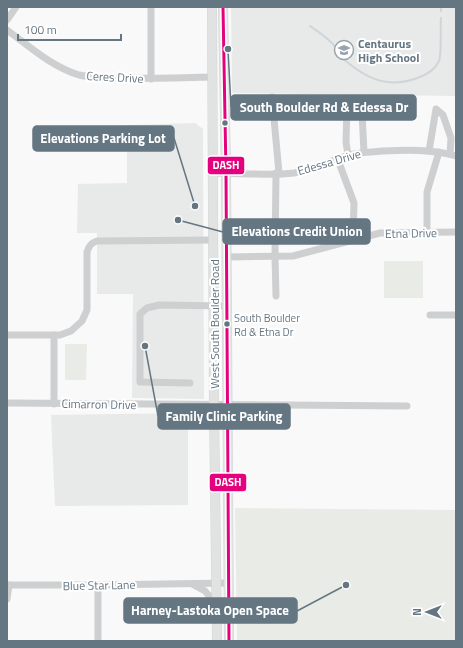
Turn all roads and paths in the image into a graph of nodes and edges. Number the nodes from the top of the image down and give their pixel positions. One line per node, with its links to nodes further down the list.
1 (16, 7): 5 (street)
2 (151, 7): 8 (street)
3 (212, 7): 7 (main road, West South Boulder Road)
4 (223, 7): 16 (main road, West South Boulder Road)
5 (7, 20)
6 (7, 30): 8 (street, Ceres Drive)
7 (213, 77): 8 (street, Ceres Drive); 15 (main road, West South Boulder Road)
8 (152, 79)
9 (272, 97): 17 (street)
10 (429, 151): 11 (street, Edessa Drive); 12 (street, Edessa Drive); 12 (street)
11 (364, 152): 13 (street, Edessa Drive); 13 (street)
12 (448, 154): 18 (street)
13 (348, 155): 14 (street, Edessa Drive)
14 (338, 160): 17 (street, Edessa Drive); 21 (street)
15 (214, 173): 16 (street, Edessa Drive); 20 (main road, West South Boulder Road)
16 (226, 173): 17 (street, Edessa Drive); 22 (main road, West South Boulder Road)
17 (278, 173): 23 (street)
18 (427, 232): 19 (street, Etna Drive); 21 (street, Etna Drive)
19 (456, 232)
20 (213, 240): 25 (main road, West South Boulder Road); 30 (street)
21 (353, 240): 23 (street, Etna Drive)
22 (226, 257): 23 (street, Etna Drive); 26 (main road, West South Boulder Road)
23 (275, 257): 24 (street)
24 (276, 296)
25 (214, 306): 26 (street); 31 (street); 34 (main road, West South Boulder Road)
26 (227, 306): 35 (main road, West South Boulder Road)
27 (430, 315): 28 (street)
28 (456, 315)
29 (7, 335): 30 (street)
30 (54, 335): 33 (street)
31 (190, 382)
32 (7, 403): 33 (street, Cimarron Drive)
33 (54, 404): 34 (street, Cimarron Drive)
34 (214, 405): 35 (street, Cimarron Drive); 37 (main road, West South Boulder Road)
35 (227, 405): 36 (street, Cimarron Drive); 38 (main road, West South Boulder Road)
36 (407, 406)
37 (217, 583): 38 (street, Blue Star Lane); 39 (street, Blue Star Lane); 43 (main road, West South Boulder Road)
38 (229, 583): 46 (main road, West South Boulder Road)
39 (192, 584): 41 (street, Blue Star Lane); 43 (street)
40 (8, 585): 41 (street, Blue Star Lane); 42 (street)
41 (98, 585): 44 (street)
42 (7, 599)
43 (217, 606): 45 (main road, West South Boulder Road)
44 (98, 641)
45 (217, 641)
46 (229, 641)

